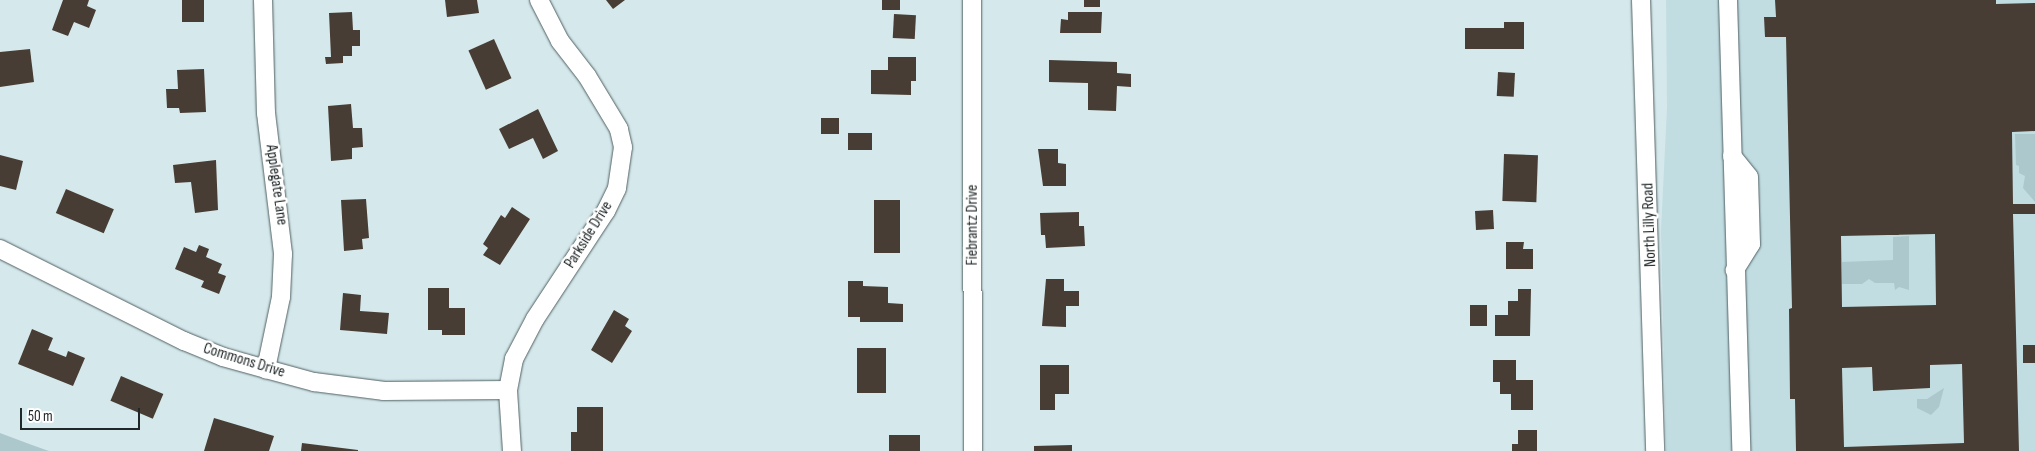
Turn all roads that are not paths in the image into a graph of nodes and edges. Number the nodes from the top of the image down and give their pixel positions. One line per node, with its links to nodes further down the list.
1 (263, 0): 7 (street, Applegate Lane)
2 (539, 0): 8 (street, Parkside Drive)
3 (972, 0): 10 (street, Fiebrantz Drive)
4 (1641, 0): 11 (street, North Lilly Road)
5 (1728, 0): 12 (street)
6 (0, 249): 7 (street, Commons Drive)
7 (266, 369): 8 (street, Commons Drive)
8 (508, 390): 9 (street, Parkside Drive)
9 (512, 451)
10 (973, 451)
11 (1655, 451)
12 (1741, 451)

